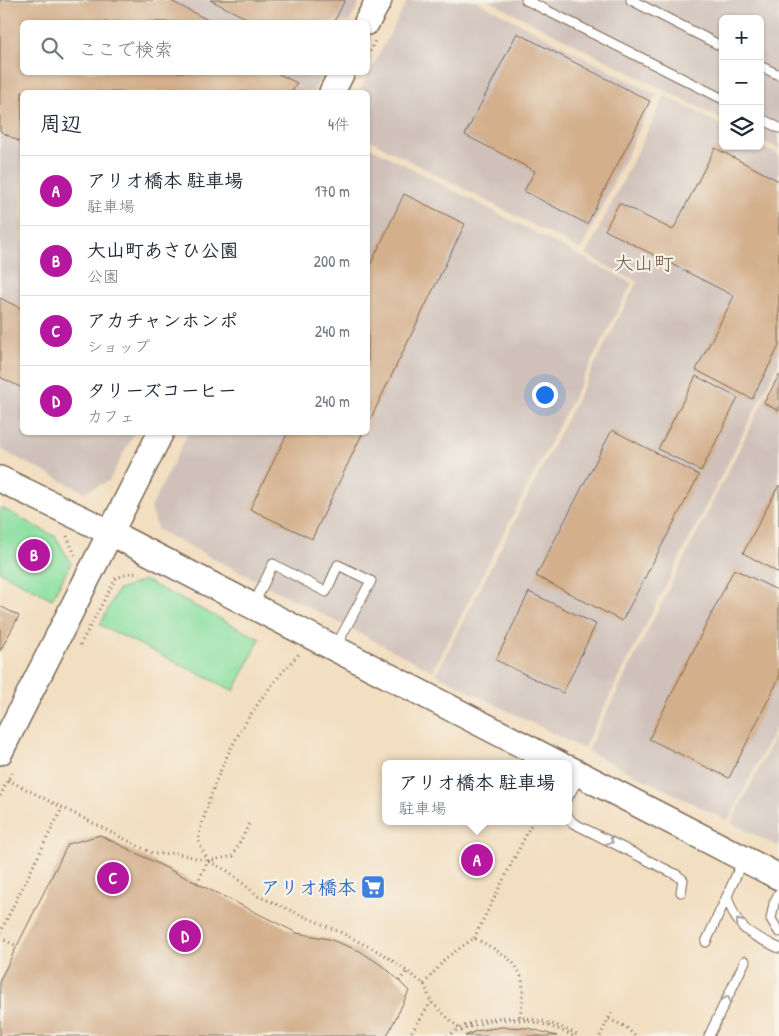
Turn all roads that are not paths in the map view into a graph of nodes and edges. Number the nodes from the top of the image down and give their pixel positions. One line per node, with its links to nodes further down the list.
1 (378, 0): 4 (street)
2 (526, 0): 10 (lane)
3 (631, 0): 5 (lane)
4 (368, 20)
5 (719, 45)
6 (764, 68): 8 (lane)
7 (340, 75): 9 (street)
8 (779, 75)
9 (333, 90)
10 (719, 98)
11 (764, 120): 12 (lane)
12 (779, 128)
13 (160, 435): 15 (street)
14 (0, 479): 15 (street)
15 (111, 533): 16 (street); 18 (street)
16 (253, 606): 17 (street); 17 (lane)
17 (335, 648): 19 (street)
18 (8, 757)
19 (548, 760)
20 (572, 771): 22 (street)
21 (572, 822): 24 (lane, one-way to 24)
22 (744, 859): 23 (street); 26 (lane)
23 (779, 877)
24 (681, 892)
25 (779, 893): 27 (lane)
26 (727, 896): 28 (lane); 29 (lane, one-way to 26)
27 (779, 932)
28 (706, 942)
29 (779, 948)
30 (745, 962): 31 (lane, one-way to 30)
31 (709, 1036)

